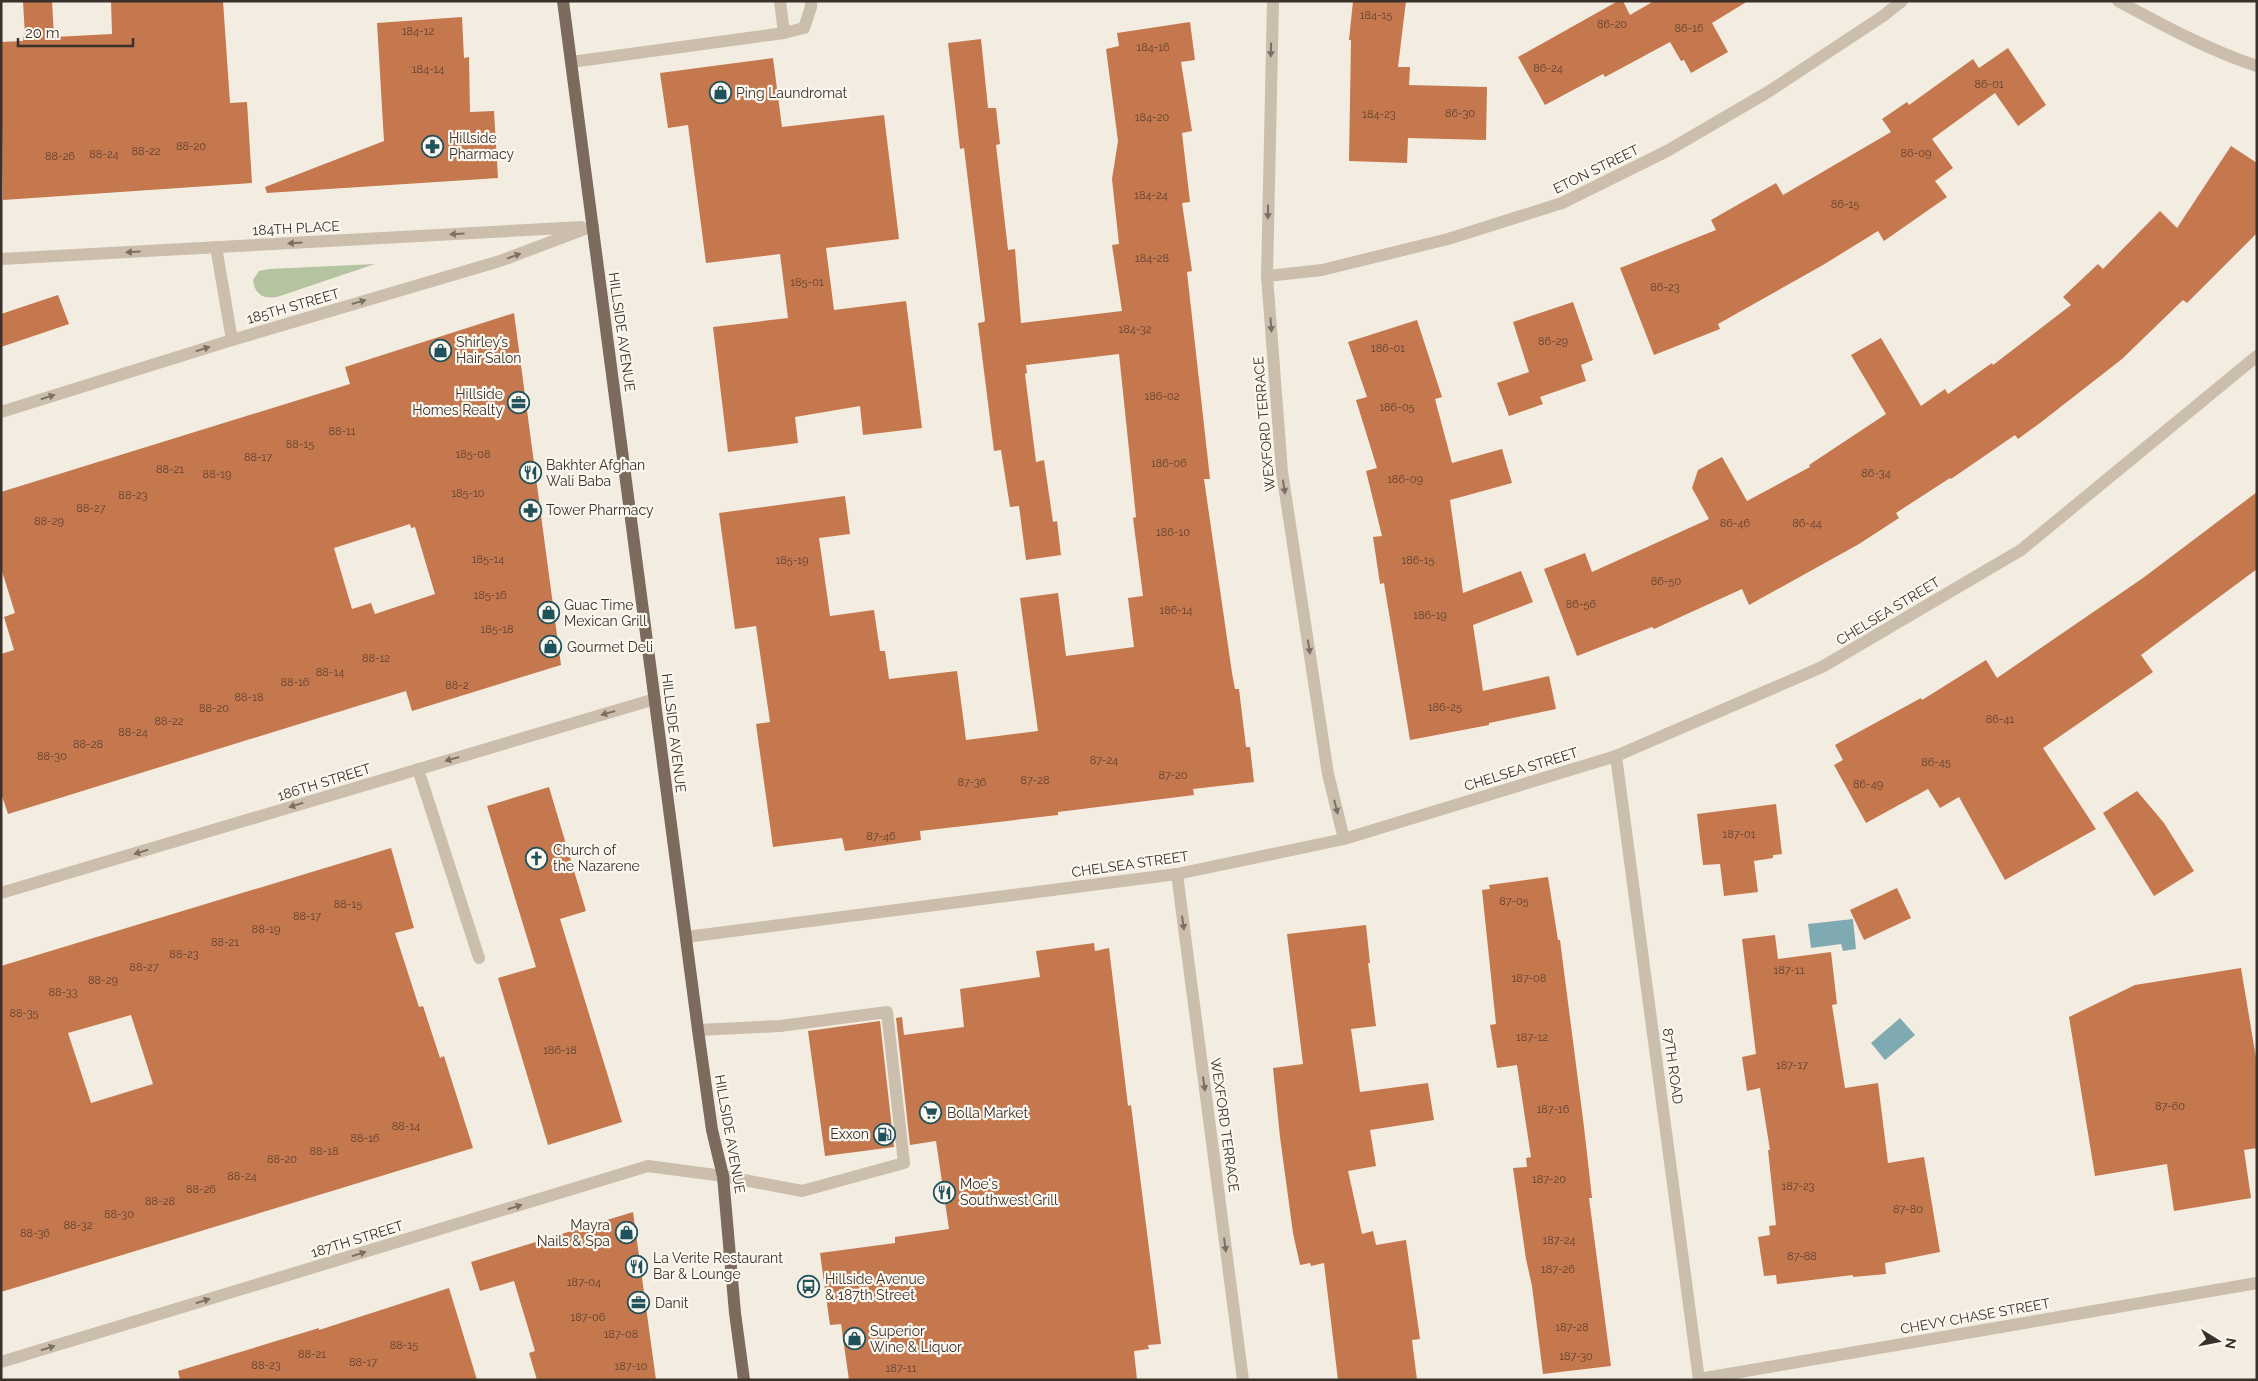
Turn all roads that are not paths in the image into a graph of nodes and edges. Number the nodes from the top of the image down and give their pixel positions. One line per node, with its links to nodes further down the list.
1 (563, 1): 8 (main road, HILLSIDE AVENUE)
2 (780, 1): 7 (street)
3 (810, 1): 7 (street)
4 (1273, 1): 13 (street, WEXFORD TERRACE, one-way to 13)
5 (1902, 1): 13 (street, ETON STREET)
6 (2118, 1): 9 (street)
7 (784, 33): 8 (street)
8 (572, 62): 10 (main road, HILLSIDE AVENUE)
9 (2257, 66)
10 (593, 226): 11 (street, 184TH PLACE, one-way to 11); 14 (street, 185TH STREET, one-way to 10); 17 (main road, HILLSIDE AVENUE)
11 (216, 247): 12 (street, 184TH PLACE, one-way to 12); 14 (street)
12 (1, 259)
13 (1267, 276): 20 (street, WEXFORD TERRACE, one-way to 20)
14 (232, 340): 16 (street, 185TH STREET, one-way to 14)
15 (2257, 356): 18 (street, CHELSEA STREET)
16 (1, 412)
17 (655, 699): 19 (street, 186TH STREET, one-way to 19); 23 (main road, HILLSIDE AVENUE)
18 (1616, 756): 20 (street, CHELSEA STREET); 29 (street, 87TH ROAD)
19 (418, 769): 22 (street, 186TH STREET, one-way to 22); 24 (street)
20 (1344, 838): 21 (street, CHELSEA STREET)
21 (1178, 874): 23 (street, CHELSEA STREET); 31 (street, WEXFORD TERRACE, one-way to 31)
22 (1, 893)
23 (686, 937): 25 (main road, HILLSIDE AVENUE)
24 (479, 958)
25 (698, 1030): 26 (main road, HILLSIDE AVENUE); 26 (street, 187TH STREET)
26 (723, 1176): 28 (street, 187TH STREET, one-way to 26); 30 (main road, HILLSIDE AVENUE)
27 (2257, 1283): 29 (street, CHEVY CHASE STREET)
28 (1, 1362)
29 (1699, 1379)
30 (744, 1380)
31 (1243, 1380)

